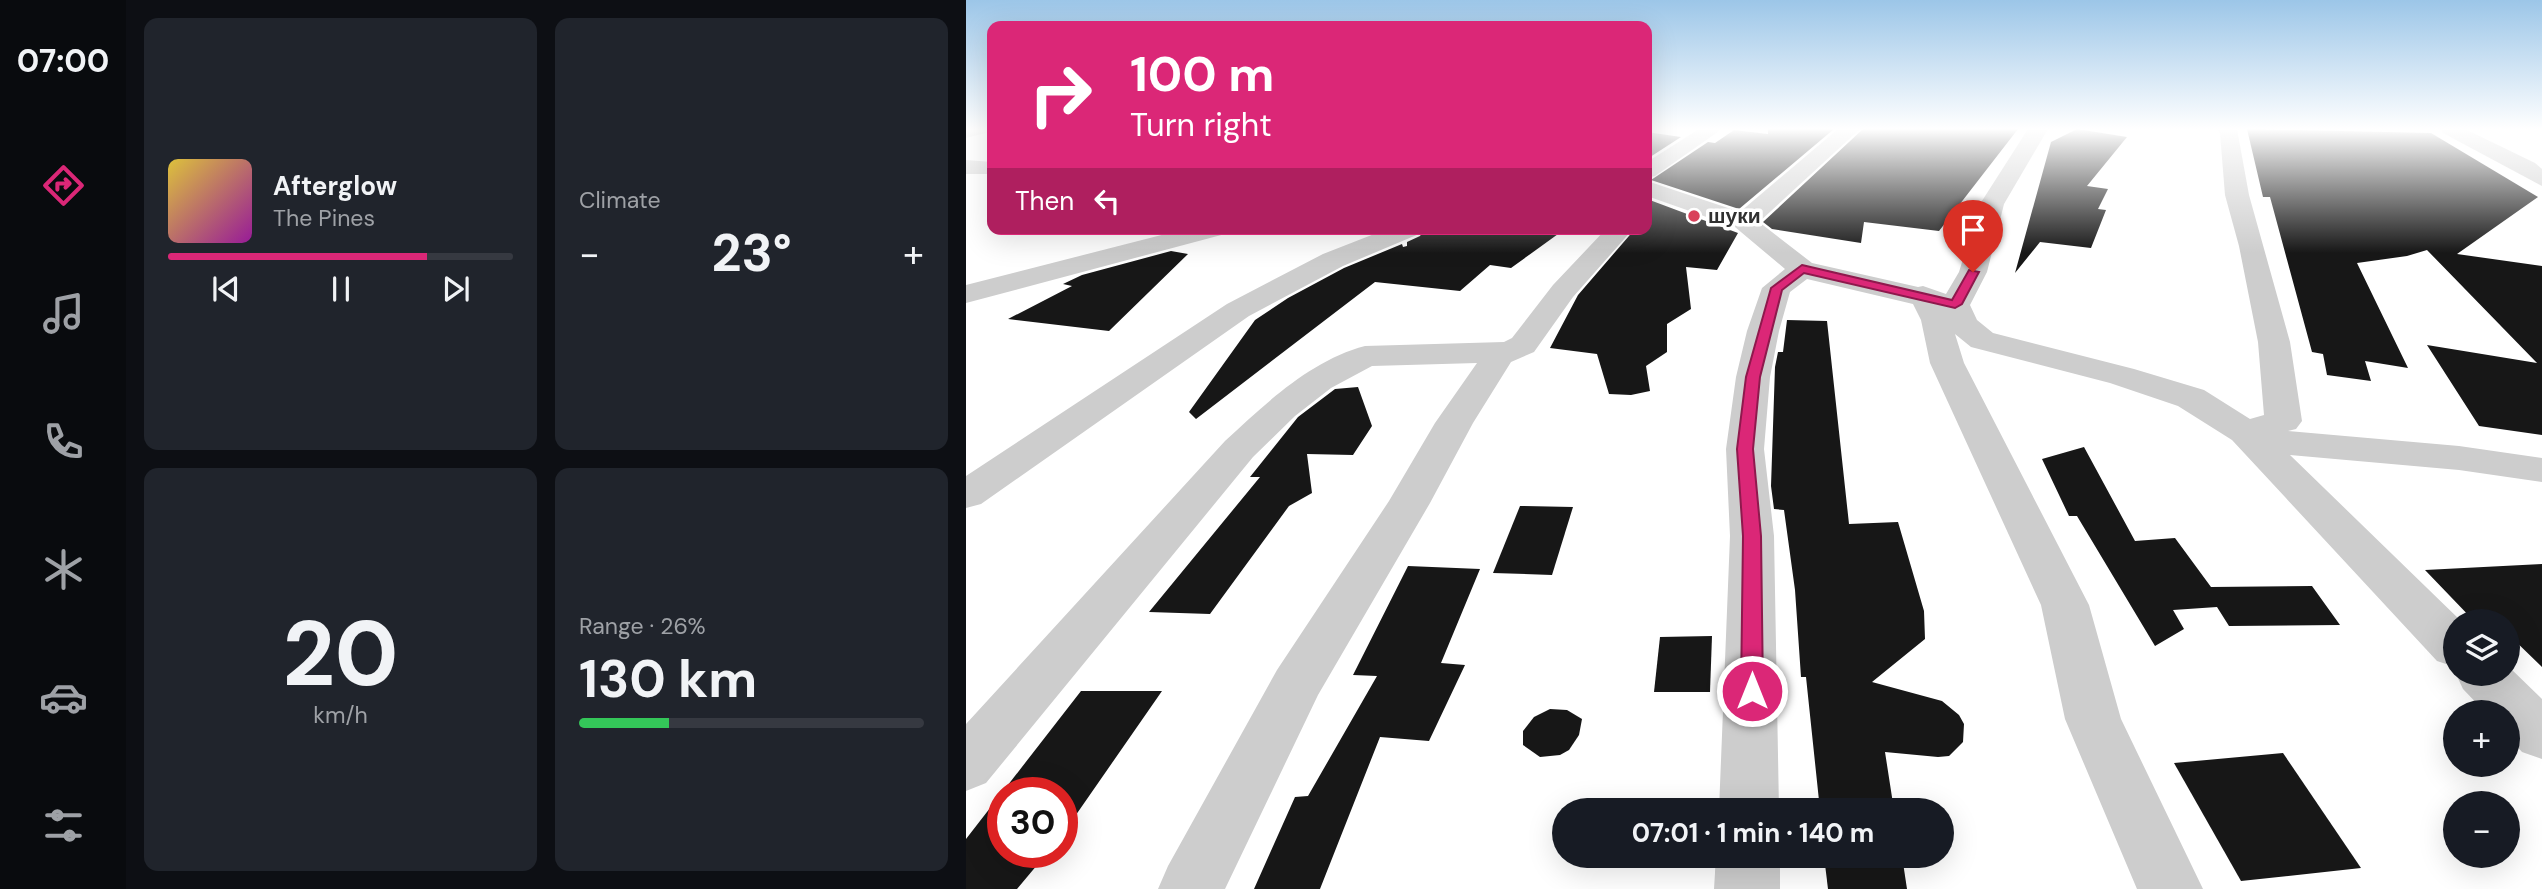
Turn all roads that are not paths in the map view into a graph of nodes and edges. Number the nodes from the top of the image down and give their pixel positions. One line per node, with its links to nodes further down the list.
1 (1670, 170): 5 (street)
2 (1803, 170): 7 (street)
3 (2013, 170): 14 (street)
4 (2234, 170): 17 (street)
5 (1652, 188)
6 (1652, 189): 7 (street)
7 (1744, 222): 11 (street)
8 (1194, 235): 12 (street)
9 (1395, 235): 19 (street)
10 (1614, 235): 16 (street)
11 (1802, 269): 14 (street); 24 (street)
12 (1007, 285): 13 (street); 15 (street)
13 (966, 294)
14 (1939, 300): 17 (street); 28 (street)
15 (966, 324)
16 (1494, 353): 23 (street); 26 (street)
17 (2245, 432): 18 (street); 20 (street)
18 (2542, 470)
19 (966, 495)
20 (2443, 635)
21 (2494, 686): 22 (street)
22 (2542, 735)
23 (966, 765)
24 (1749, 798)
25 (1748, 868): 27 (street)
26 (1191, 889)
27 (1747, 889)
28 (2170, 889)

